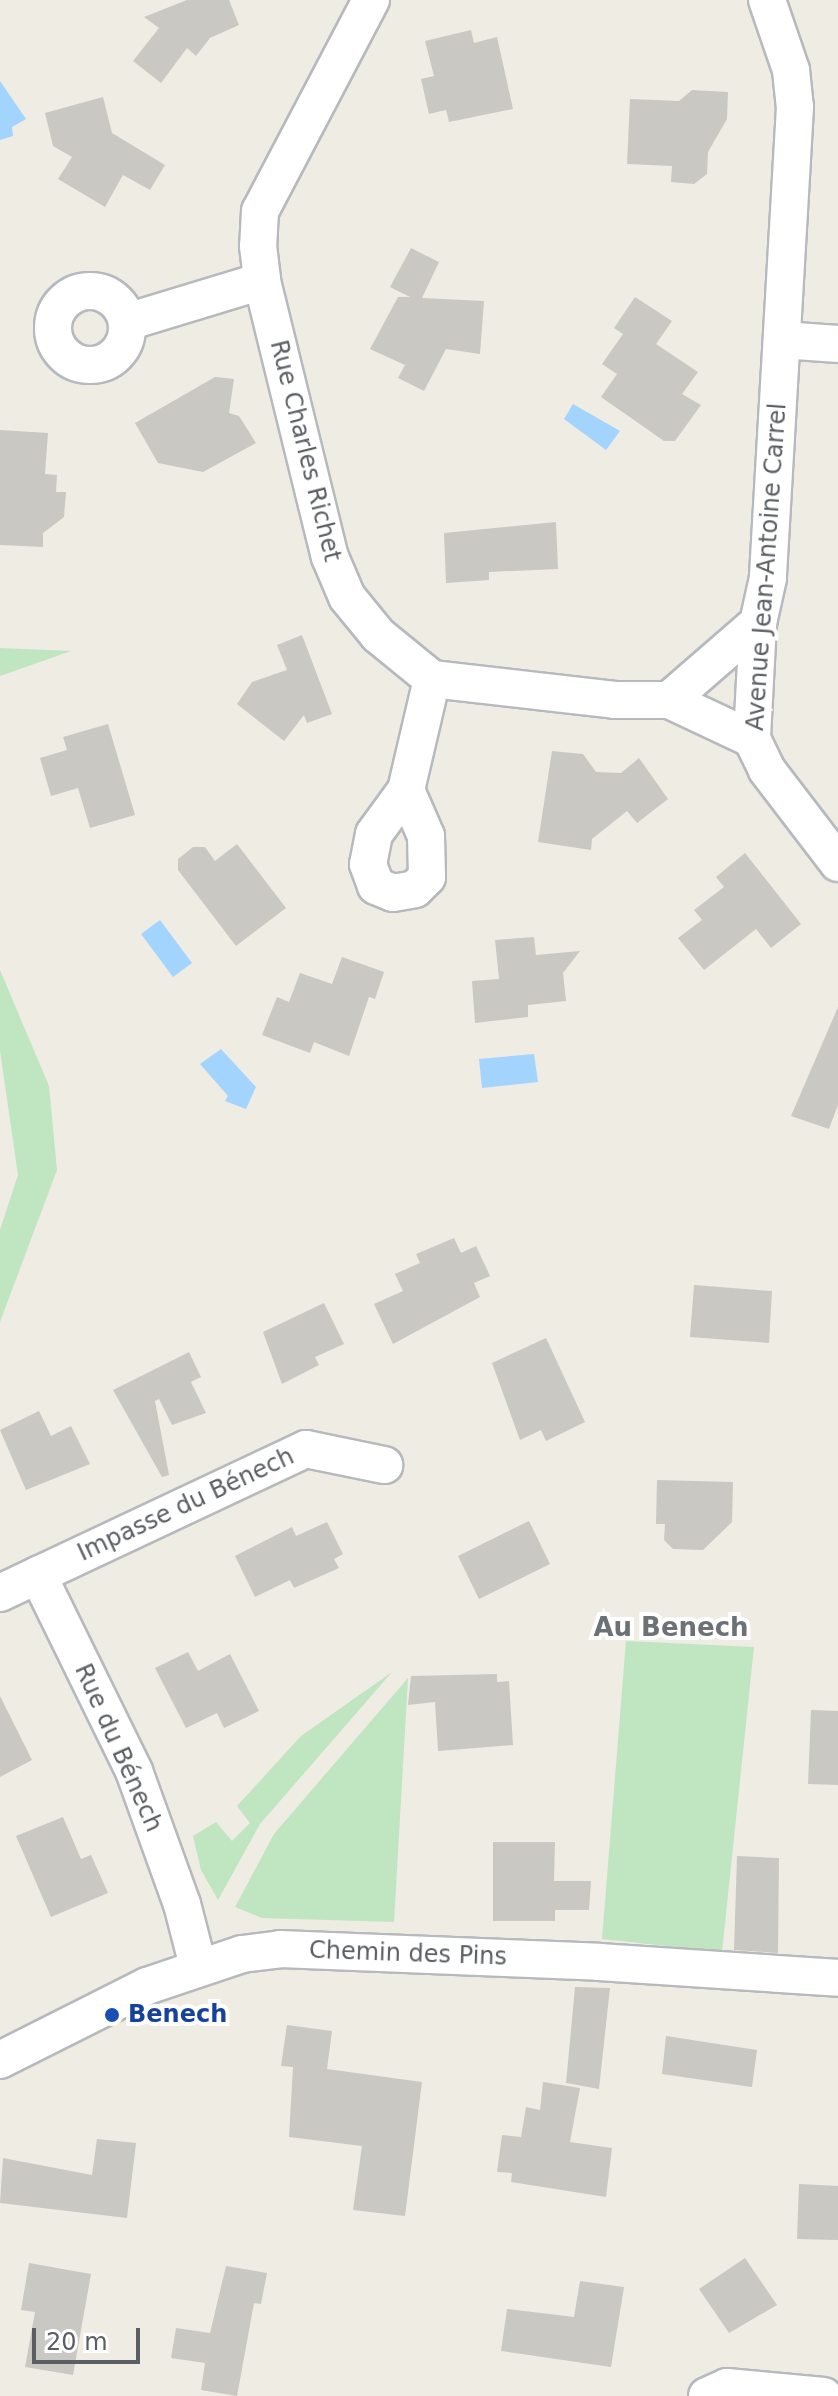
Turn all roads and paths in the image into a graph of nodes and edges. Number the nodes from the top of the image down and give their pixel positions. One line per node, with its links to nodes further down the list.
1 (371, 0): 3 (street, Rue Charles Richet)
2 (767, 0): 5 (street, Avenue Jean-Antoine Carrel)
3 (262, 281): 4 (street); 8 (street, Rue Charles Richet)
4 (127, 322)
5 (782, 340): 6 (street); 7 (street, Avenue Jean-Antoine Carrel)
6 (838, 344)
7 (758, 623): 9 (street); 10 (street, Avenue Jean-Antoine Carrel)
8 (432, 679): 9 (street); 11 (street)
9 (669, 700): 10 (street)
10 (752, 739): 12 (street, Avenue Jean-Antoine Carrel)
11 (406, 790)
12 (838, 863)
13 (384, 1465): 14 (street, Impasse du Bénech)
14 (38, 1575): 15 (street); 16 (street, Rue du Bénech)
15 (0, 1593)
16 (198, 1966): 17 (street, Chemin des Pins); 18 (street, Chemin des Pins)
17 (838, 1978)
18 (0, 2060)
19 (838, 2393): 21 (street)
20 (707, 2396): 21 (street)
21 (826, 2396)

